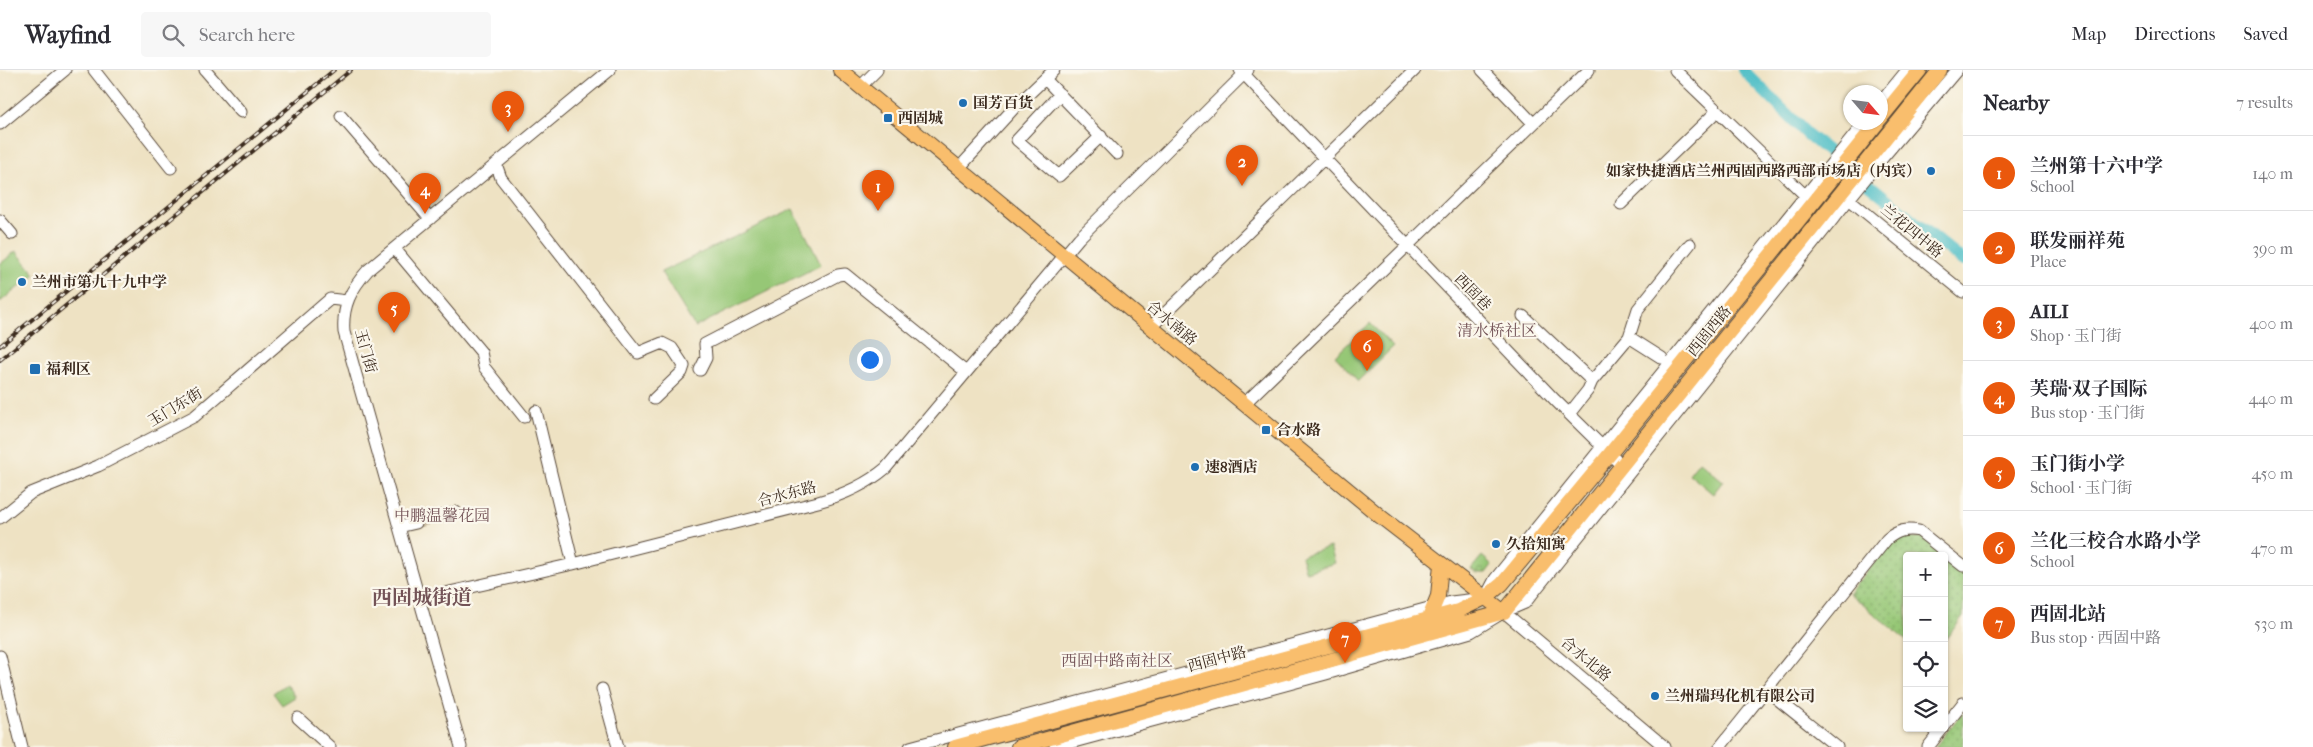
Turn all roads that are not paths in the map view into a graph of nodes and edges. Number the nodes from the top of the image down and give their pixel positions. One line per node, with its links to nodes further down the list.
1 (66, 70): 26 (street)
2 (94, 70): 35 (street)
3 (205, 70): 23 (street)
4 (610, 70): 33 (street, 玉门街)
5 (840, 70): 18 (main road, 合水南路)
6 (877, 70): 18 (street)
7 (1054, 70): 17 (street)
8 (1415, 70): 32 (street)
9 (1482, 70): 25 (street)
10 (1589, 70): 25 (street)
11 (1675, 70): 22 (street)
12 (1907, 70): 19 (street)
13 (1920, 70): 21 (main road)
14 (1940, 70): 34 (main road, 西固西路)
15 (1957, 70): 34 (street)
16 (1244, 71): 32 (street, 西固巷); 46 (street, 合水东路)
17 (1045, 79): 20 (street); 36 (street)
18 (860, 87): 36 (main road, 合水南路)
19 (1888, 93)
20 (1060, 94): 29 (street); 29 (street)
21 (1888, 110)
22 (1717, 111): 38 (street); 39 (street)
23 (241, 112)
24 (341, 116): 40 (street)
25 (1533, 123): 44 (street)
26 (0, 124)
27 (1861, 130): 30 (street)
28 (1870, 130): 30 (main road, 西固西路)
29 (1101, 136): 31 (street)
30 (1850, 149): 38 (main road, 西固西路)
31 (1117, 154)
32 (1325, 158): 44 (street, 西固巷); 50 (street)
33 (496, 164): 40 (street, 玉门街); 56 (street)
34 (1870, 165): 37 (main road, 西固西路)
35 (171, 168)
36 (960, 168): 46 (main road, 合水南路)
37 (1848, 193): 47 (street, 兰花四中路); 62 (main road, 西固西路); 74 (street)
38 (1810, 200): 61 (main road, 西固西路)
39 (1621, 204)
40 (430, 219): 45 (street, 玉门街)
41 (0, 220): 42 (street)
42 (12, 234)
43 (1690, 244): 51 (street)
44 (1408, 245): 57 (street); 59 (street, 西固巷)
45 (395, 248): 48 (street, 玉门街); 60 (street)
46 (1064, 255): 50 (main road, 合水南路); 54 (street, 合水东路)
47 (1963, 292)
48 (347, 301): 65 (street, 玉门东街); 67 (street, 玉门街)
49 (1523, 316): 55 (street)
50 (1152, 327): 57 (main road, 合水南路)
51 (1629, 337): 52 (street); 55 (street)
52 (1662, 358)
53 (700, 370): 54 (street)
54 (966, 372): 68 (street, 合水东路)
55 (1592, 381): 59 (street)
56 (654, 399)
57 (1244, 404): 69 (main road, 合水南路)
58 (536, 411): 68 (street)
59 (1569, 414): 61 (street, 西固巷)
60 (524, 417)
61 (1606, 451): 62 (street, 西固巷); 71 (main road, 西固西路)
62 (1621, 465): 74 (main road, 西固西路)
63 (456, 512): 64 (street)
64 (437, 517)
65 (0, 518)
66 (416, 523): 67 (street)
67 (399, 527): 72 (street, 玉门街)
68 (573, 564): 72 (street, 合水东路)
69 (1441, 564): 71 (main road, 合水南路); 73 (main road)
70 (1963, 566): 78 (street)
71 (1485, 598): 73 (main road, 西固中路); 74 (main road, 合水北路)
72 (419, 599): 86 (street, 玉门街)
73 (1432, 612): 76 (main road, 西固中路); 88 (street)
74 (1504, 612): 79 (main road); 91 (street); 92 (street, 合水北路)
75 (0, 656): 84 (street)
76 (1209, 678): 79 (main road); 89 (main road, 西固中路)
77 (602, 689): 87 (street)
78 (1766, 690): 93 (street); 94 (street)
79 (1214, 694): 90 (main road)
80 (1963, 704): 82 (street)
81 (298, 718): 85 (street)
82 (1948, 722)
83 (1940, 732): 95 (street)
84 (22, 747)
85 (330, 747)
86 (461, 747)
87 (618, 747)
88 (910, 747)
89 (956, 747)
90 (1018, 747)
91 (1055, 747)
92 (1665, 747)
93 (1720, 747)
94 (1837, 747)
95 (1928, 747)

